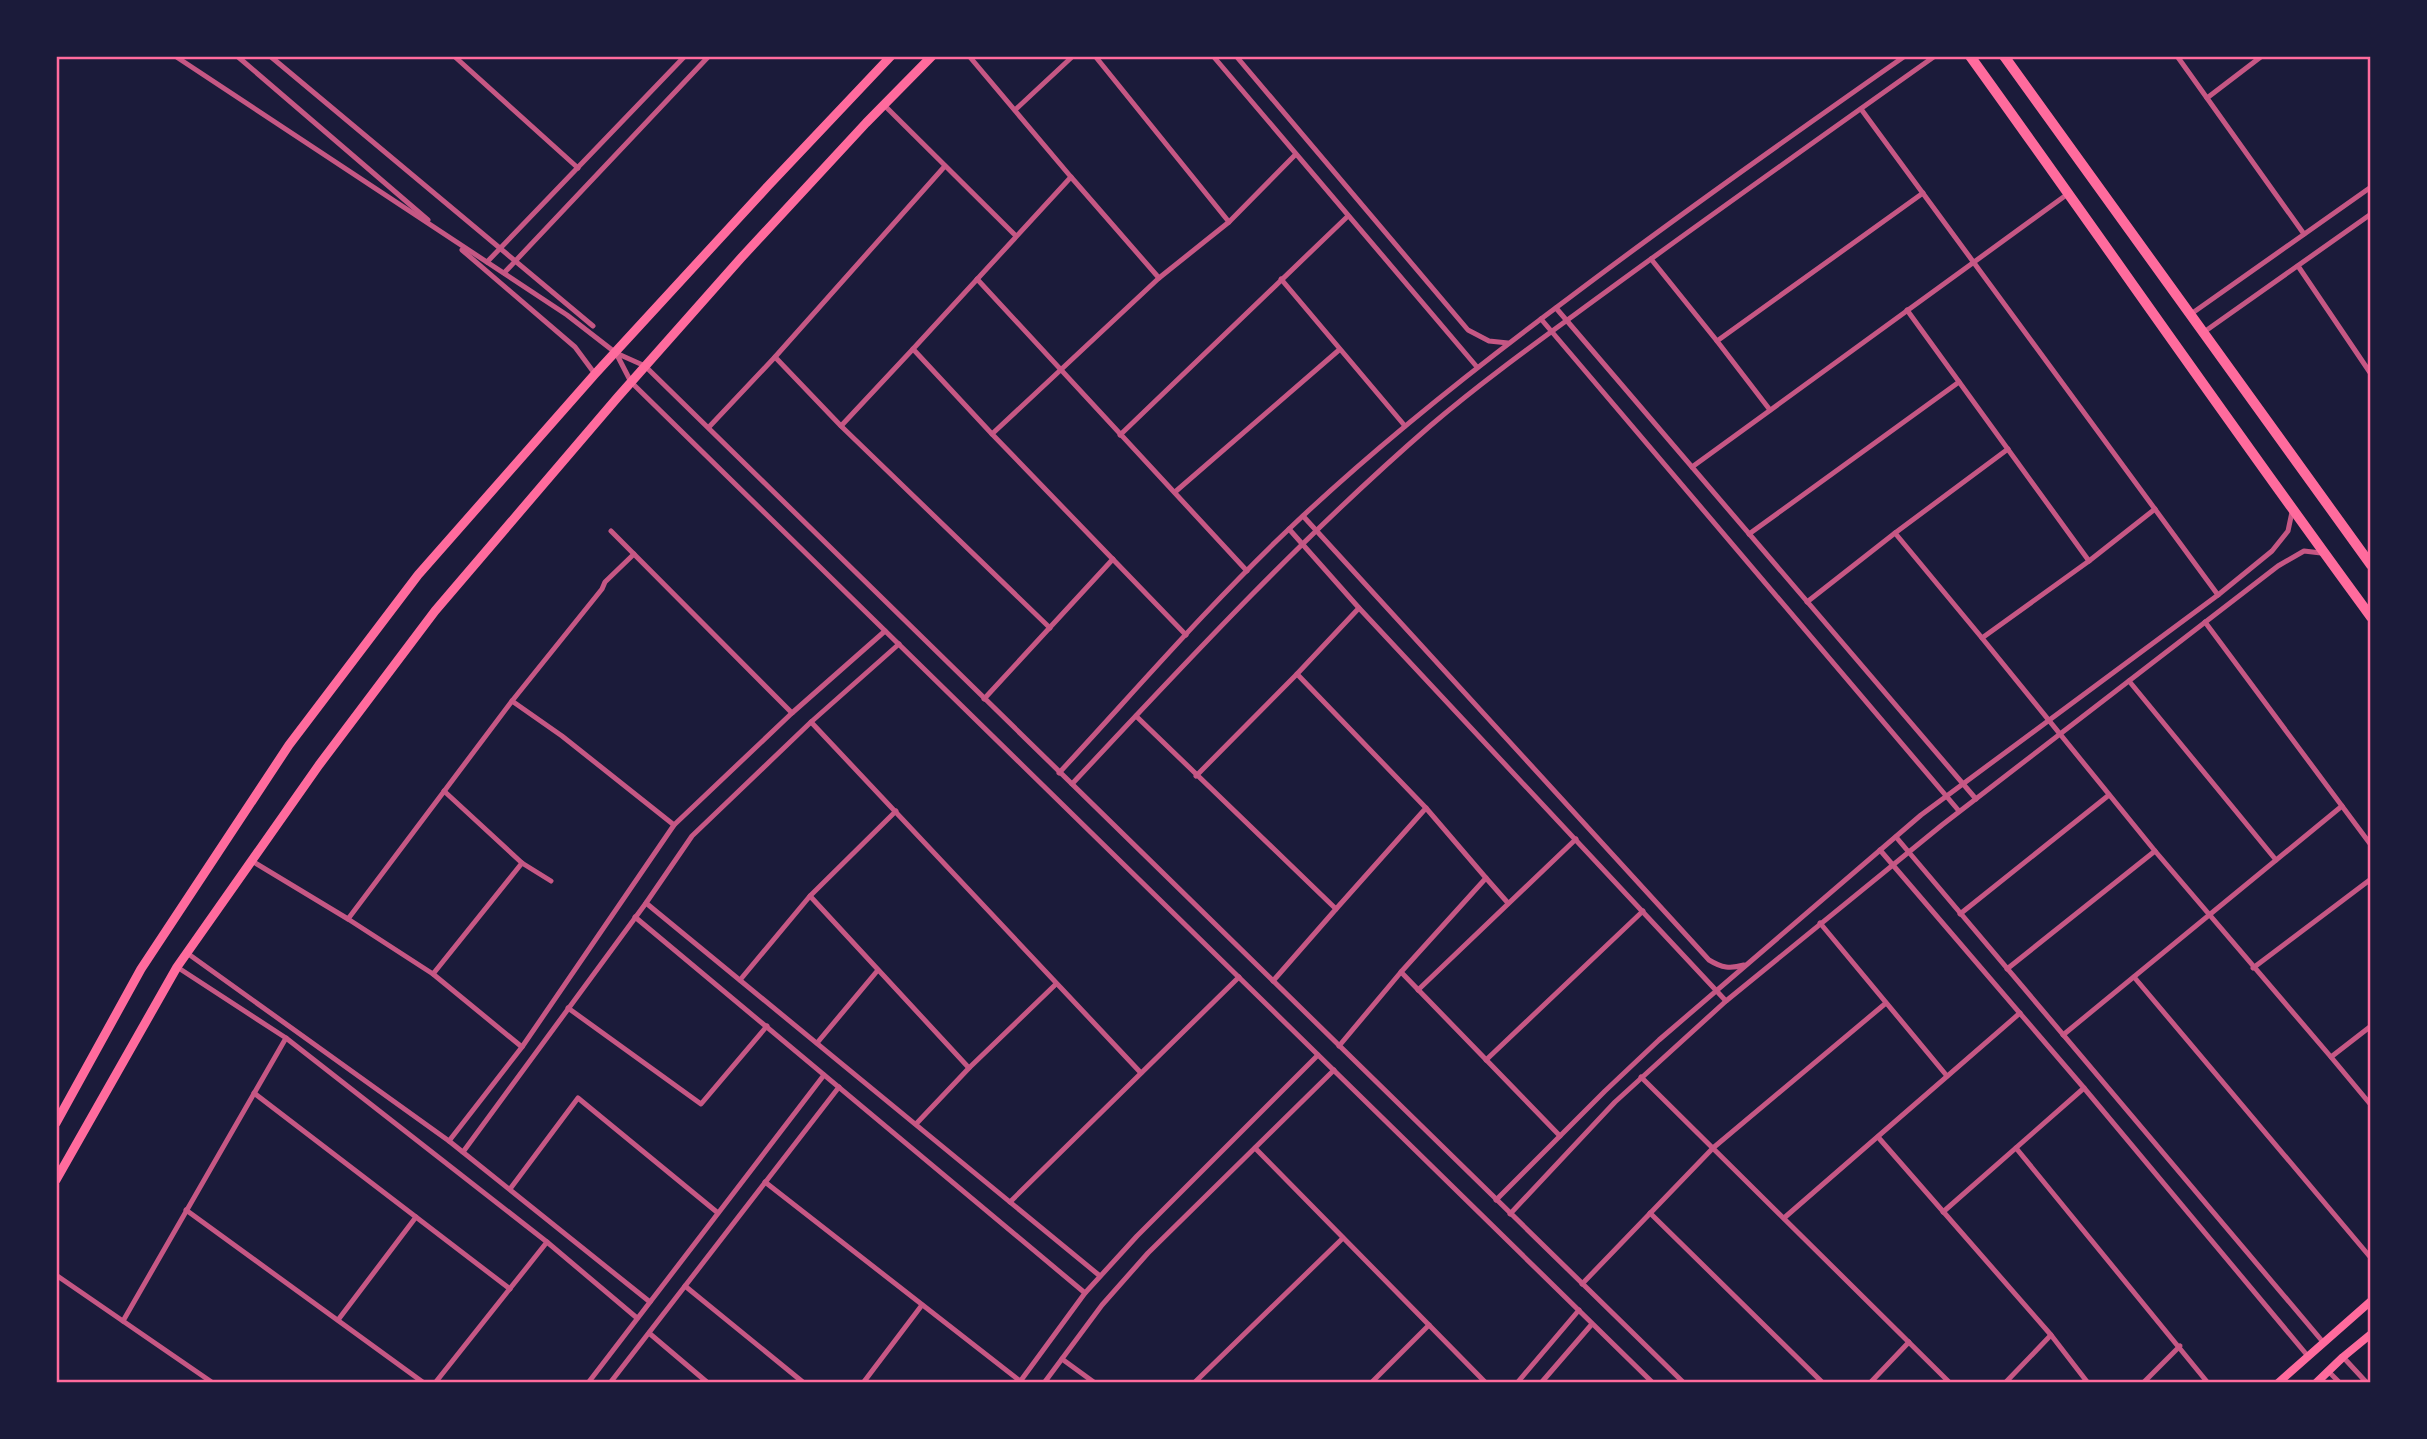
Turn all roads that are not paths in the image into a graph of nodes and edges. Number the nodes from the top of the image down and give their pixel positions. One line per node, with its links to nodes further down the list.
1 (172, 56): 35 (street)
2 (237, 56): 35 (street)
3 (270, 56): 37 (street)
4 (454, 56): 26 (street)
5 (685, 56): 26 (street)
6 (709, 56): 39 (street)
7 (891, 56): 59 (main road)
8 (932, 56): 21 (main road)
9 (969, 56): 23 (street)
10 (1073, 56): 23 (street)
11 (1095, 56): 33 (street)
12 (1213, 56): 24 (street)
13 (1236, 56): 56 (street)
14 (1905, 56): 47 (street)
15 (1935, 56): 22 (street)
16 (1970, 56): 30 (highway)
17 (2004, 56): 49 (highway)
18 (2177, 56): 20 (street)
19 (2262, 56): 20 (street)
20 (2207, 98): 34 (street)
21 (884, 105): 25 (street); 61 (main road)
22 (1861, 109): 29 (street); 38 (street)
23 (1015, 110): 27 (street)
24 (1296, 155): 32 (street); 33 (street)
25 (945, 166): 36 (street); 60 (street)
26 (578, 168): 37 (street)
27 (1071, 177): 36 (street); 44 (street)
28 (2371, 187): 34 (street)
29 (1923, 193): 40 (street); 55 (street)
30 (2068, 193): 40 (street); 78 (highway)
31 (2371, 214): 42 (street)
32 (1348, 216): 46 (street); 62 (street)
33 (1229, 222): 44 (street)
34 (2304, 234): 49 (street)
35 (445, 235): 41 (street); 64 (street)
36 (1016, 236): 45 (street)
37 (501, 248): 39 (street); 41 (street)
38 (1651, 259): 51 (street); 55 (street)
39 (516, 261): 43 (street); 52 (street)
40 (1975, 261): 48 (street); 77 (street)
41 (487, 262): 43 (street)
42 (2298, 266): 54 (street); 65 (street)
43 (504, 273): 59 (street)
44 (1159, 278): 63 (street)
45 (977, 279): 57 (street); 63 (street)
46 (1281, 279): 58 (street); 73 (street)
47 (1556, 307): 50 (street); 51 (street)
48 (1907, 310): 67 (street); 68 (street)
49 (2190, 314): 54 (highway)
50 (1541, 318): 53 (street); 56 (street)
51 (1567, 321): 53 (street); 75 (street)
52 (593, 326)
53 (1552, 332): 81 (street); 119 (street)
54 (2204, 332): 92 (highway)
55 (1717, 341): 68 (street)
56 (1508, 343): 62 (street)
57 (913, 349): 69 (street); 72 (street)
58 (1339, 350): 70 (street); 76 (street)
59 (615, 353): 61 (street); 64 (main road); 66 (street)
60 (775, 358): 69 (street); 71 (street)
61 (645, 366): 66 (main road); 71 (street)
62 (1477, 367): 70 (street)
63 (1062, 370): 72 (street); 73 (street)
64 (595, 374): 188 (main road)
65 (2371, 374)
66 (631, 382): 100 (street); 133 (main road)
67 (1959, 382): 74 (street); 84 (street)
68 (1770, 410): 75 (street)
69 (842, 426): 99 (street)
70 (1405, 426): 79 (street)
71 (709, 428): 106 (street)
72 (992, 434): 89 (street)
73 (1120, 435): 76 (street)
74 (2008, 449): 83 (street); 91 (street)
75 (1692, 467): 84 (street)
76 (1175, 492): 93 (street)
77 (2155, 509): 91 (street); 94 (street)
78 (2292, 509): 86 (street); 88 (highway)
79 (1303, 516): 80 (street); 81 (street)
80 (1289, 529): 85 (street); 93 (street)
81 (1316, 530): 85 (street); 150 (street)
82 (611, 531): 87 (street)
83 (1895, 533): 95 (street); 102 (street)
84 (1749, 534): 95 (street)
85 (1303, 543): 96 (street); 109 (street)
86 (2277, 547): 90 (street); 94 (street)
87 (634, 554): 107 (street); 108 (street)
88 (2325, 554): 90 (street); 97 (highway)
89 (1113, 559): 99 (street); 101 (street)
90 (2287, 561): 98 (street)
91 (2089, 562): 102 (street)
92 (2371, 565)
93 (1247, 571): 101 (street)
94 (2218, 595): 110 (street)
95 (1807, 602): 115 (street)
96 (1359, 608): 104 (street); 127 (street)
97 (2371, 617)
98 (2205, 622): 105 (street); 121 (street)
99 (1050, 628): 106 (street)
100 (885, 631): 103 (street); 108 (street)
101 (1186, 635): 113 (street)
102 (1982, 638): 110 (street)
103 (899, 644): 111 (street); 157 (street)
104 (1297, 674): 114 (street); 122 (street)
105 (2129, 681): 112 (street); 132 (street)
106 (984, 699): 113 (street)
107 (512, 701): 117 (street); 125 (street)
108 (792, 713): 125 (street)
109 (1136, 716): 114 (street); 116 (street)
110 (2048, 720): 112 (street); 115 (street)
111 (811, 722): 123 (street); 140 (street)
112 (2059, 734): 118 (street); 120 (street)
113 (1059, 773): 116 (street)
114 (1196, 776): 142 (street)
115 (1963, 783): 119 (street); 120 (street)
116 (1072, 784): 160 (street)
117 (444, 791): 134 (street); 147 (street)
118 (2109, 795): 130 (street); 144 (street)
119 (1946, 796): 124 (street); 126 (street)
120 (1976, 799): 124 (street)
121 (2342, 806): 128 (street); 132 (street)
122 (1426, 808): 136 (street); 142 (street)
123 (896, 811): 139 (street); 161 (street)
124 (1959, 811): 131 (street)
125 (674, 825): 174 (street)
126 (1896, 837): 129 (street); 131 (street)
127 (1576, 839): 141 (street); 143 (street)
128 (2371, 845)
129 (1881, 850): 135 (street); 150 (street)
130 (2155, 851): 145 (street); 153 (street)
131 (1908, 852): 135 (street); 144 (street)
132 (2276, 860): 145 (street)
133 (252, 861): 147 (street); 149 (main road)
134 (522, 863): 138 (street); 156 (street)
135 (1893, 864): 148 (street); 167 (street)
136 (1486, 877): 141 (street); 155 (street)
137 (2371, 879): 152 (street)
138 (551, 881)
139 (810, 896): 154 (street); 159 (street)
140 (646, 903): 146 (street); 159 (street)
141 (1508, 903): 162 (street)
142 (1336, 909): 160 (street)
143 (1643, 911): 163 (street); 177 (street)
144 (1961, 914): 153 (street)
145 (2210, 915): 152 (street); 158 (street)
146 (635, 918): 166 (street); 168 (street)
147 (348, 919): 156 (street)
148 (1820, 923): 164 (street); 165 (street)
149 (187, 953): 151 (main road); 192 (street)
150 (1748, 964): 163 (street)
151 (177, 967): 171 (street); 197 (main road)
152 (2253, 968): 176 (street)
153 (2007, 969): 170 (street)
154 (878, 970): 172 (street); 178 (street)
155 (1401, 972): 162 (street); 173 (street)
156 (433, 974): 174 (street)
157 (1239, 977): 175 (street); 180 (street)
158 (2134, 977): 170 (street); 211 (street)
159 (740, 980): 172 (street)
160 (1273, 981): 173 (street)
161 (1056, 984): 178 (street); 180 (street)
162 (1418, 990): 177 (street)
163 (1717, 991): 164 (street); 190 (street)
164 (1726, 1001): 183 (street)
165 (1886, 1003): 182 (street); 194 (street)
166 (568, 1008): 168 (street); 196 (street)
167 (2020, 1013): 182 (street); 185 (street)
168 (767, 1026): 181 (street)
169 (2371, 1026): 176 (street)
170 (2063, 1035): 231 (street)
171 (286, 1038): 186 (street); 210 (street)
172 (817, 1043): 189 (street)
173 (1339, 1046): 200 (street)
174 (522, 1047): 192 (street)
175 (1318, 1055): 179 (street); 213 (street)
176 (2331, 1057): 187 (street)
177 (1486, 1060): 190 (street)
178 (969, 1068): 189 (street)
179 (1334, 1070): 193 (street); 221 (street)
180 (1141, 1073): 201 (street)
181 (824, 1074): 184 (street); 204 (street)
182 (1947, 1076): 191 (street)
183 (1641, 1077): 194 (street); 206 (street)
184 (839, 1087): 198 (street); 217 (street)
185 (2084, 1088): 195 (street); 233 (street)
186 (254, 1093): 202 (street); 207 (street)
187 (2371, 1105)
188 (56, 1123)
189 (916, 1124): 201 (street)
190 (1560, 1136): 200 (street)
191 (1878, 1137): 203 (street); 208 (street)
192 (449, 1141): 196 (street)
193 (1255, 1148): 209 (street); 235 (street)
194 (1713, 1148): 205 (street); 208 (street)
195 (2016, 1148): 203 (street); 232 (street)
196 (463, 1152): 199 (street)
197 (56, 1180)
198 (765, 1182): 215 (street); 220 (street)
199 (510, 1189): 204 (street); 219 (street)
200 (1496, 1200): 206 (street)
201 (1010, 1202): 213 (street)
202 (186, 1210): 223 (street); 224 (street)
203 (1943, 1212): 229 (street)
204 (718, 1213): 219 (street)
205 (1650, 1213): 214 (street); 255 (street)
206 (1510, 1214): 214 (street)
207 (416, 1217): 216 (street); 223 (street)
208 (1784, 1219): 230 (street)
209 (1343, 1238): 226 (street); 248 (street)
210 (547, 1242): 216 (street); 222 (street)
211 (2371, 1258)
212 (56, 1275): 224 (street)
213 (1100, 1276): 217 (street)
214 (1581, 1283): 254 (street)
215 (685, 1286): 227 (street); 244 (street)
216 (510, 1289): 240 (street)
217 (1085, 1293): 237 (street)
218 (2371, 1301): 231 (main road)
219 (650, 1302): 222 (street)
220 (922, 1305): 237 (street); 245 (street)
221 (1579, 1310): 225 (street); 251 (street)
222 (637, 1318): 241 (street)
223 (338, 1320): 239 (street)
224 (123, 1321): 238 (street)
225 (1592, 1324): 252 (street); 253 (street)
226 (1429, 1325): 249 (street); 250 (street)
227 (649, 1333): 242 (street); 243 (street)
228 (2371, 1334): 234 (main road)
229 (2051, 1335): 258 (street); 259 (street)
230 (1909, 1342): 256 (street); 257 (street)
231 (2323, 1342): 233 (main road)
232 (2180, 1346): 260 (street); 261 (street)
233 (2307, 1355): 262 (main road)
234 (2343, 1357): 236 (main road); 265 (street)
235 (1062, 1359): 246 (street); 247 (street)
236 (2328, 1371): 263 (main road); 264 (street)
237 (1019, 1382)
238 (213, 1383)
239 (424, 1383)
240 (435, 1383)
241 (588, 1383)
242 (610, 1383)
243 (708, 1383)
244 (804, 1383)
245 (863, 1383)
246 (1044, 1383)
247 (1095, 1383)
248 (1194, 1383)
249 (1371, 1383)
250 (1486, 1383)
251 (1517, 1383)
252 (1541, 1383)
253 (1653, 1383)
254 (1684, 1383)
255 (1823, 1383)
256 (1870, 1383)
257 (1950, 1383)
258 (2005, 1383)
259 (2088, 1383)
260 (2143, 1383)
261 (2208, 1383)
262 (2278, 1383)
263 (2316, 1383)
264 (2340, 1383)
265 (2367, 1383)

